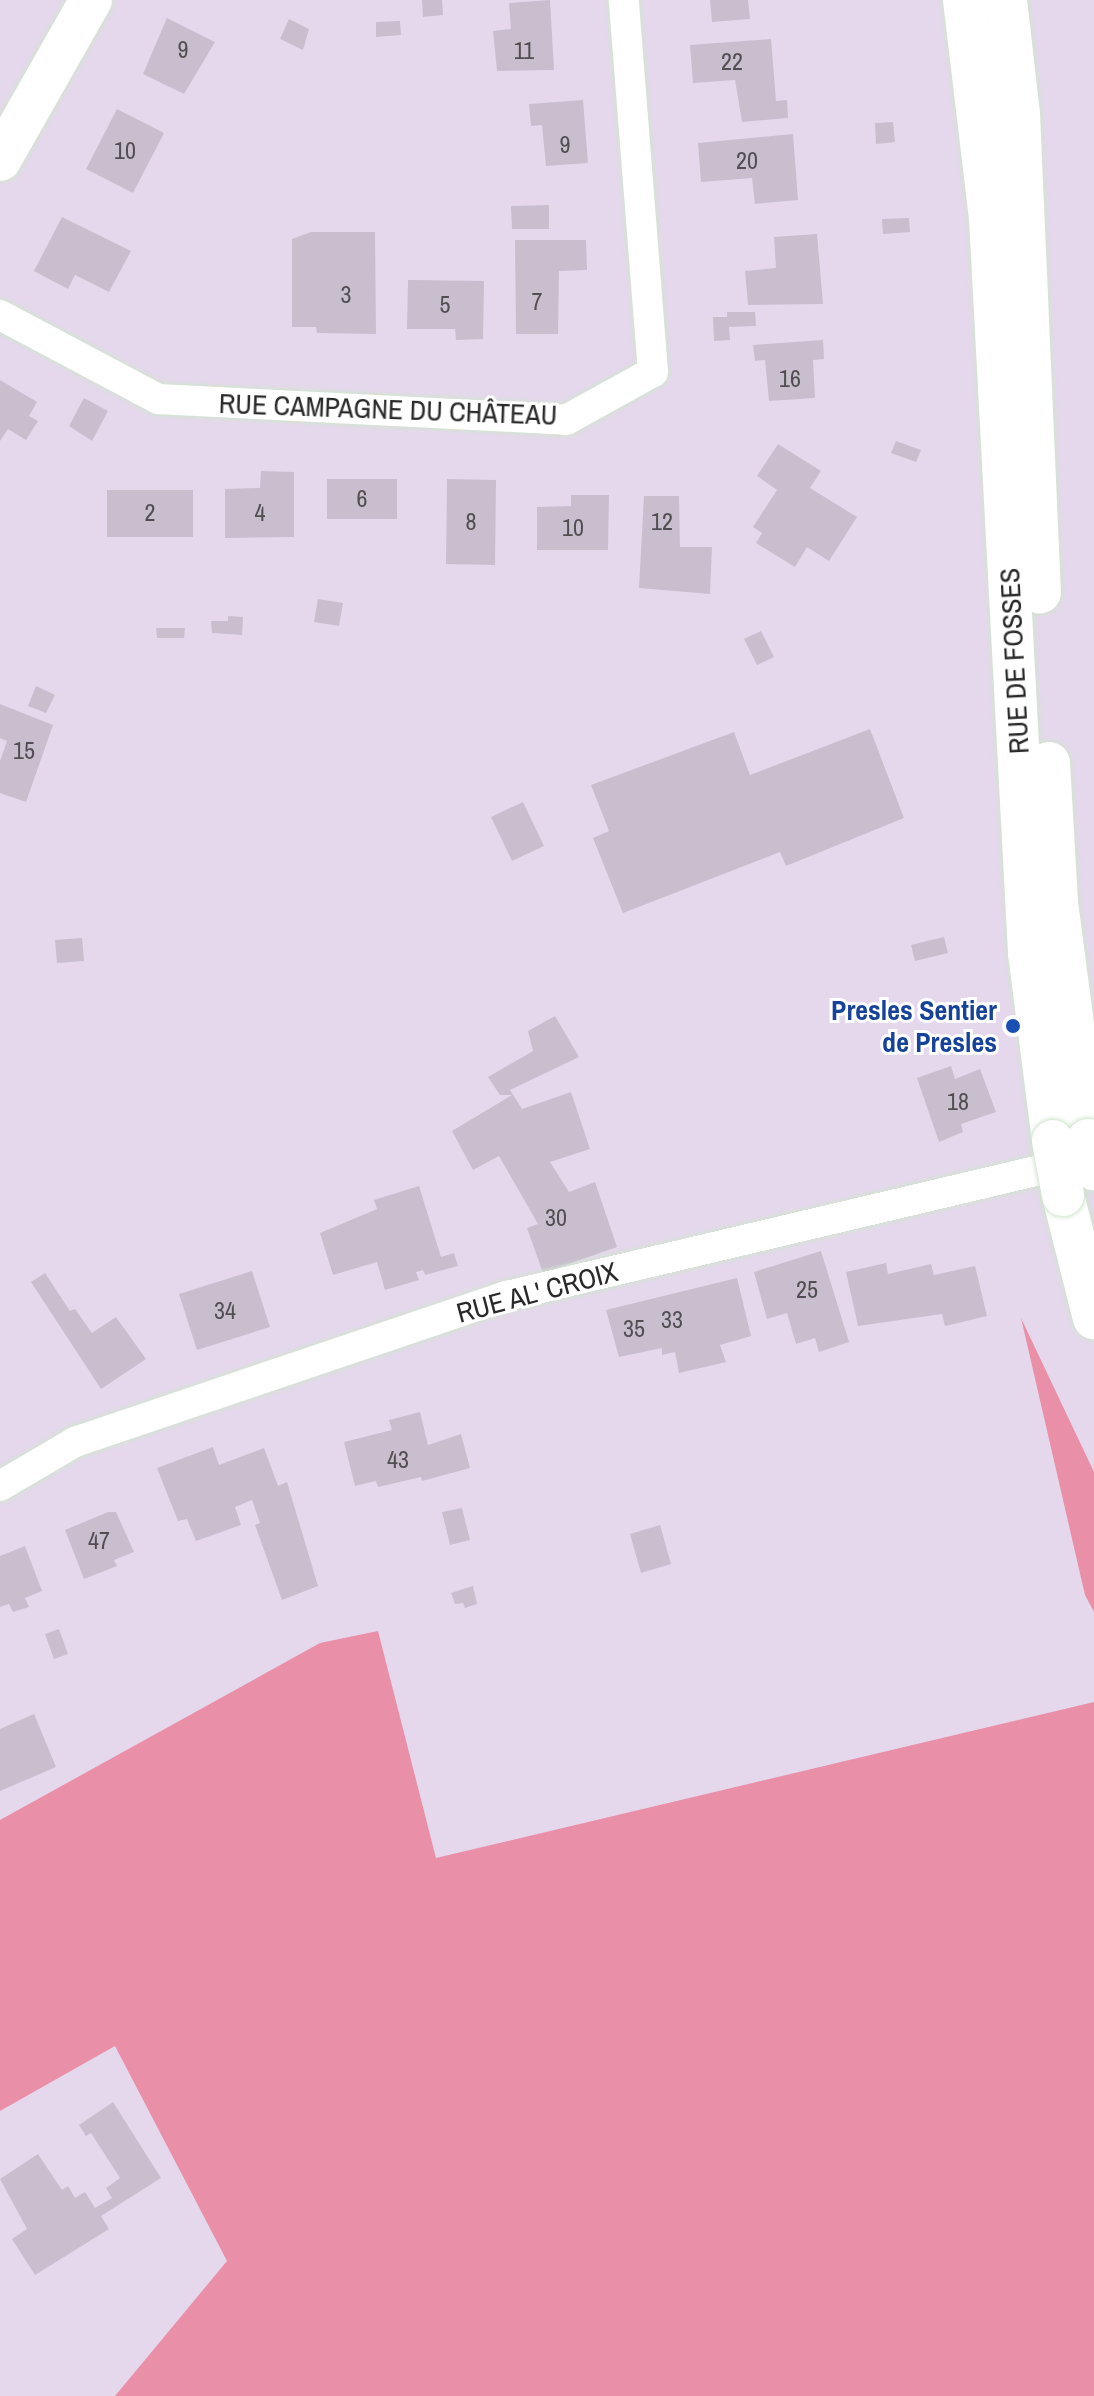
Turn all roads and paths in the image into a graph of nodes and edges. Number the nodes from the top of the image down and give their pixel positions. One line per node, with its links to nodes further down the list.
1 (91, 0): 5 (main road)
2 (624, 0): 6 (street, RUE CAMPAGNE DU CHÂTEAU)
3 (964, 0): 7 (main road, RUE DE FOSSES)
4 (1006, 0): 7 (main road, RUE DE FOSSES)
5 (0, 160)
6 (0, 315)
7 (1079, 1161): 8 (main road, RUE DE FOSSES); 9 (street, RUE AL' CROIX)
8 (1094, 1318)
9 (0, 1486)

